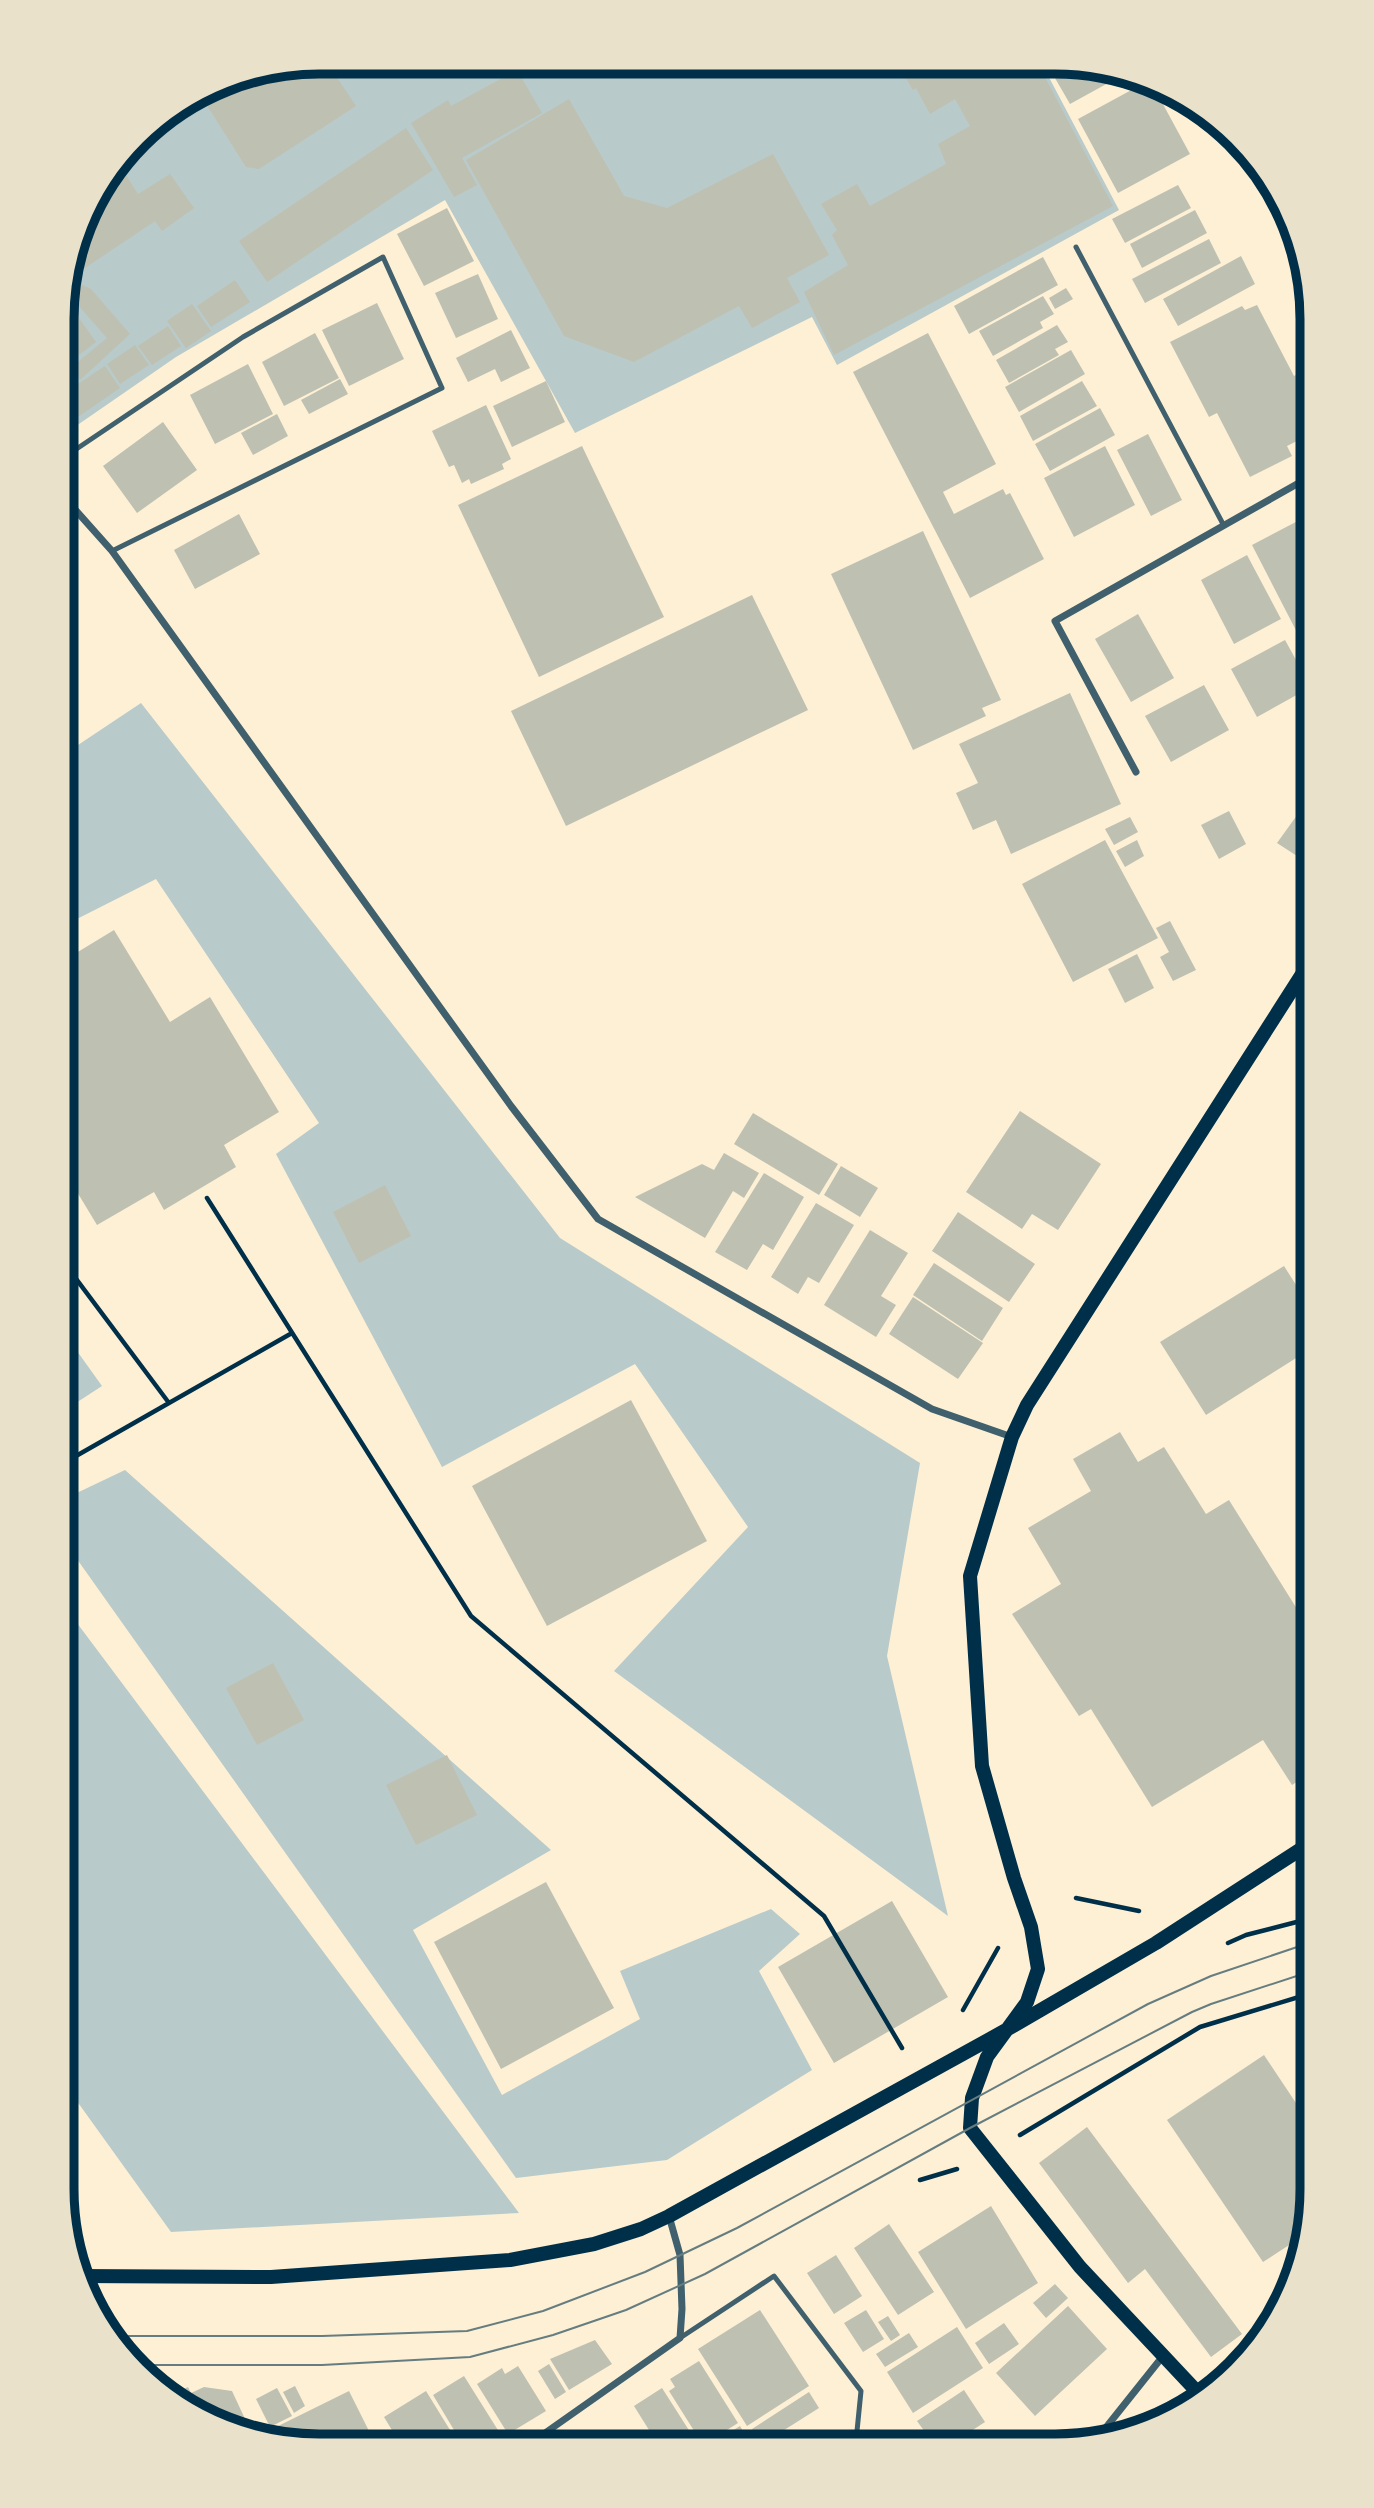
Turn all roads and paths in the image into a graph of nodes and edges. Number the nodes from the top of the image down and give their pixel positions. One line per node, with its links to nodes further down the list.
1 (1076, 247): 5 (lane)
2 (74, 451): 6 (lane)
3 (1300, 482): 5 (street)
4 (74, 509): 6 (street)
5 (1223, 524): 7 (street)
6 (111, 551): 13 (street)
7 (1136, 772)
8 (1300, 976): 13 (main road)
9 (207, 1198): 11 (path)
10 (74, 1277): 12 (path)
11 (292, 1333): 12 (path); 24 (path)
12 (169, 1403): 14 (path)
13 (1012, 1437): 23 (main road)
14 (74, 1457)
15 (1300, 1850): 23 (main road)
16 (1076, 1898): 17 (path)
17 (1139, 1912)
18 (1300, 1921): 20 (path)
19 (998, 1947): 22 (path)
20 (1220, 1947)
21 (1300, 1997): 25 (path)
22 (960, 2014)
23 (1009, 2029): 28 (main road); 31 (main road)
24 (904, 2052)
25 (1019, 2135)
26 (962, 2168): 27 (path)
27 (920, 2180)
28 (669, 2216): 29 (main road); 30 (street)
29 (90, 2276)
30 (680, 2338): 34 (street); 35 (lane)
31 (1163, 2356): 32 (main road); 33 (street)
32 (1195, 2390)
33 (1104, 2430)
34 (544, 2434)
35 (857, 2434)

